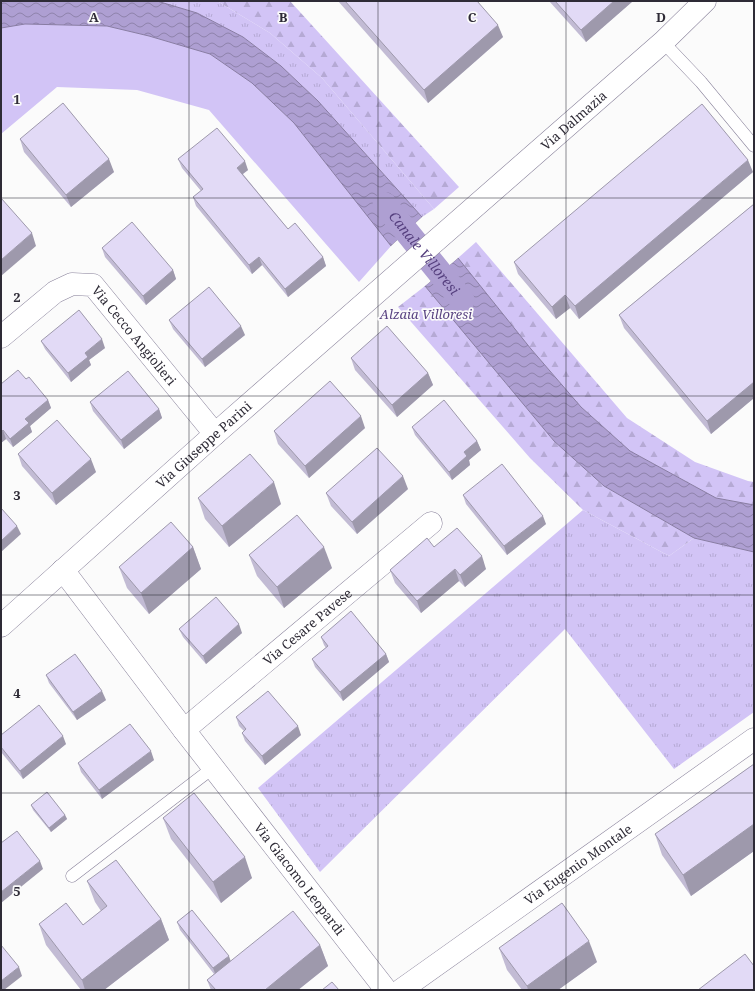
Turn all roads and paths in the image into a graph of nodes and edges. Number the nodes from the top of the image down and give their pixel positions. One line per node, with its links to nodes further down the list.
1 (705, 1): 2 (street, Via Dalmazia)
2 (663, 42): 3 (lane); 4 (street, Via Dalmazia)
3 (754, 146)
4 (408, 266): 6 (street, Via Giuseppe Parini)
5 (1, 337): 6 (street, Via Cecco Angiolieri)
6 (215, 434): 8 (street, Via Giuseppe Parini)
7 (431, 523): 10 (street, Via Cesare Pavese)
8 (63, 570): 9 (street, Via Giuseppe Parini); 10 (street, Via Giacomo Leopardi)
9 (1, 626)
10 (184, 730): 12 (street, Via Giacomo Leopardi)
11 (754, 739): 15 (street, Via Eugenio Montale)
12 (214, 766): 13 (lane); 14 (street, Via Giacomo Leopardi)
13 (72, 876)
14 (386, 990)
15 (401, 990)

